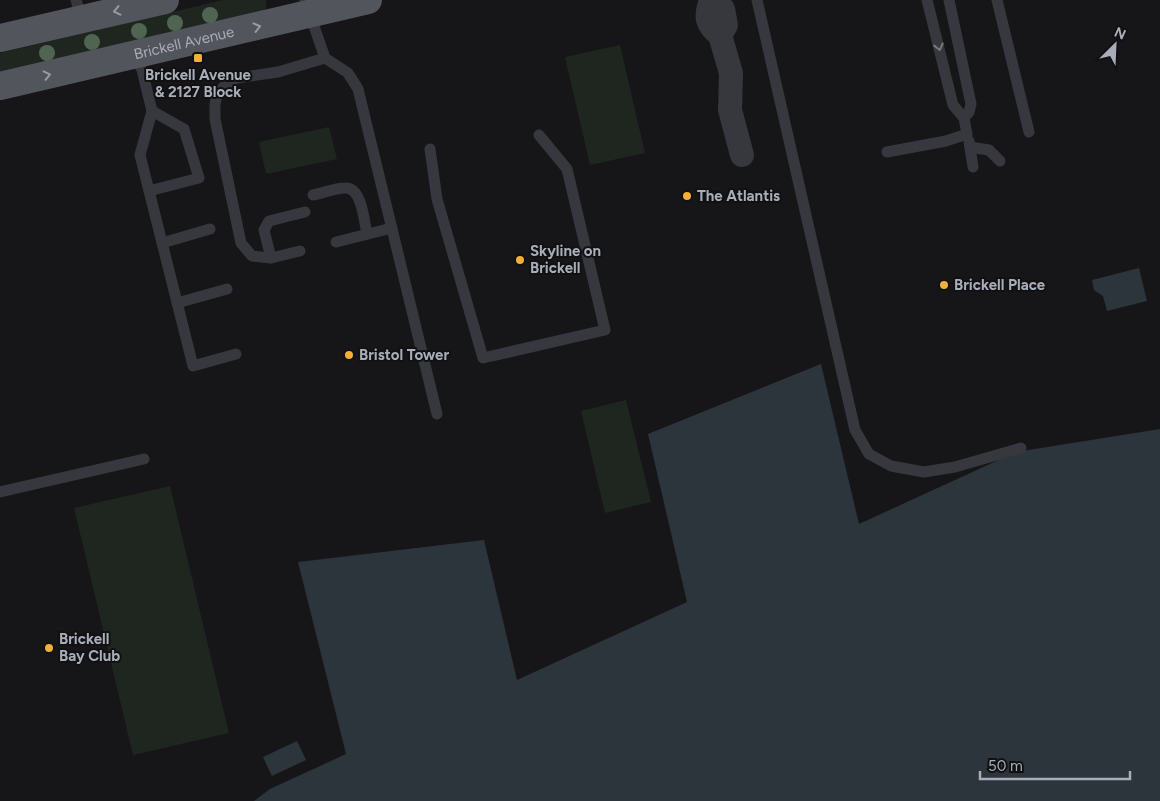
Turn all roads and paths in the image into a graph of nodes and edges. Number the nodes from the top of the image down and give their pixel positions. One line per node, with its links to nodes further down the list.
1 (165, 0): 9 (main road, one-way to 9)
2 (368, 0): 8 (main road, Brickell Avenue)
3 (712, 0): 22 (street)
4 (757, 0): 39 (lane)
5 (927, 0): 15 (lane, one-way to 15)
6 (949, 0): 15 (lane)
7 (997, 0): 16 (lane)
8 (307, 7): 11 (main road, Brickell Avenue, one-way to 8); 12 (lane)
9 (79, 10): 10 (main road)
10 (0, 38)
11 (135, 55): 13 (main road, Brickell Avenue, one-way to 11); 14 (lane)
12 (325, 58): 28 (lane); 34 (lane)
13 (0, 86)
14 (152, 111): 25 (lane); 25 (lane)
15 (964, 118): 17 (lane)
16 (1028, 132)
17 (967, 134): 19 (lane); 21 (lane)
18 (539, 135): 20 (lane)
19 (970, 147): 23 (lane); 24 (lane)
20 (430, 149)
21 (887, 152)
22 (742, 155)
23 (1000, 161)
24 (973, 167)
25 (149, 191): 32 (lane)
26 (314, 195): 30 (lane)
27 (306, 212): 34 (lane)
28 (392, 228): 30 (lane); 38 (lane)
29 (210, 229): 32 (lane)
30 (367, 234): 31 (lane)
31 (336, 242)
32 (162, 243): 36 (lane)
33 (300, 251): 34 (lane)
34 (271, 258)
35 (227, 289): 36 (lane)
36 (177, 303): 37 (lane)
37 (236, 354)
38 (438, 414)
39 (1022, 448)
40 (144, 459): 41 (lane)
41 (0, 492)

